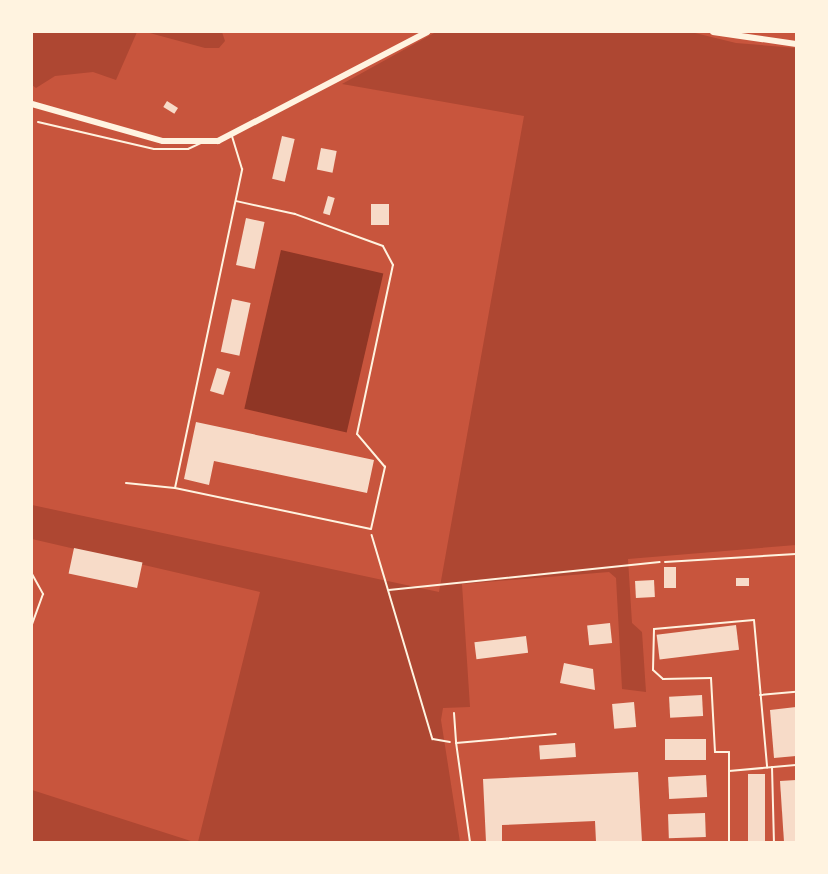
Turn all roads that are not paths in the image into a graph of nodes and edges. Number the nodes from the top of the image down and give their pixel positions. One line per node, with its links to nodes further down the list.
1 (427, 32): 6 (street)
2 (713, 32): 3 (street)
3 (796, 44)
4 (32, 104): 7 (street)
5 (38, 122): 7 (lane)
6 (231, 135): 7 (street); 8 (lane)
7 (201, 143)
8 (236, 201): 10 (lane); 10 (lane)
9 (126, 483): 10 (lane)
10 (175, 488)
11 (796, 554): 12 (lane)
12 (664, 562)
13 (32, 574): 14 (lane)
14 (32, 624)
15 (796, 692): 16 (lane)
16 (759, 695): 21 (lane); 23 (lane)
17 (454, 713): 19 (lane)
18 (556, 734): 19 (lane)
19 (456, 743): 24 (lane)
20 (796, 765): 22 (lane)
21 (767, 767): 22 (lane); 23 (lane)
22 (772, 767): 26 (lane)
23 (729, 771): 25 (lane)
24 (470, 843)
25 (729, 843)
26 (774, 843)

